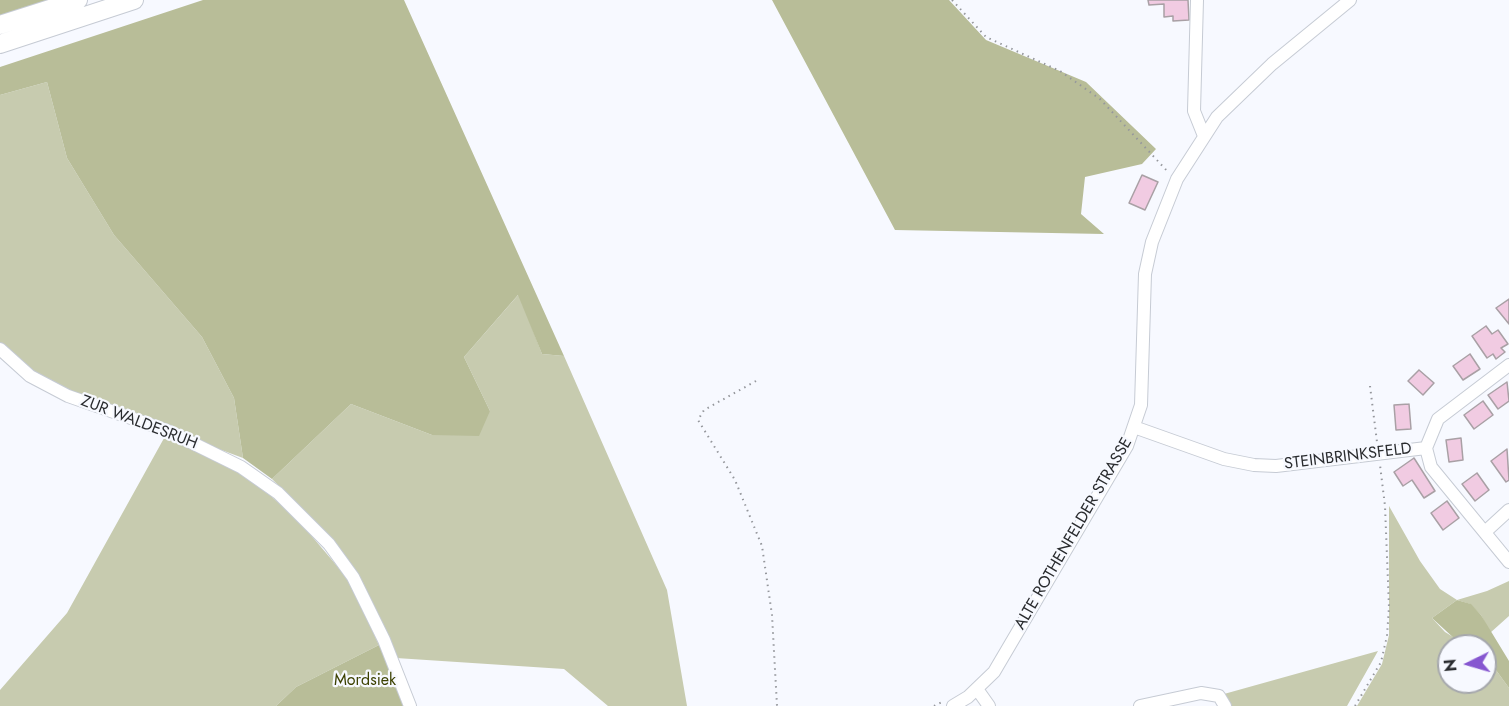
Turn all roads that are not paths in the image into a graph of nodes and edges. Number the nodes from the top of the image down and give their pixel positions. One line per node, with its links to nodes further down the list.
1 (78, 0): 5 (highway)
2 (134, 0): 6 (highway)
3 (1197, 0): 7 (street)
4 (1350, 0): 7 (street, ALTE ROTHENFELDER STRASSE)
5 (0, 25)
6 (0, 44)
7 (1204, 136): 10 (street, ALTE ROTHENFELDER STRASSE)
8 (0, 349): 16 (street, ZUR WALDESRUH)
9 (1509, 364): 11 (street)
10 (1134, 427): 11 (street, STEINBRINKSFELD); 15 (street, ALTE ROTHENFELDER STRASSE)
11 (1426, 448): 13 (street, STEINBRINKSFELD)
12 (1509, 510): 13 (street)
13 (1485, 532): 14 (street, STEINBRINKSFELD)
14 (1509, 562)
15 (977, 689): 17 (street, ALTE ROTHENFELDER STRASSE); 18 (street)
16 (410, 706)
17 (953, 706)
18 (989, 706)
19 (1140, 706): 20 (street)
20 (1226, 706)

